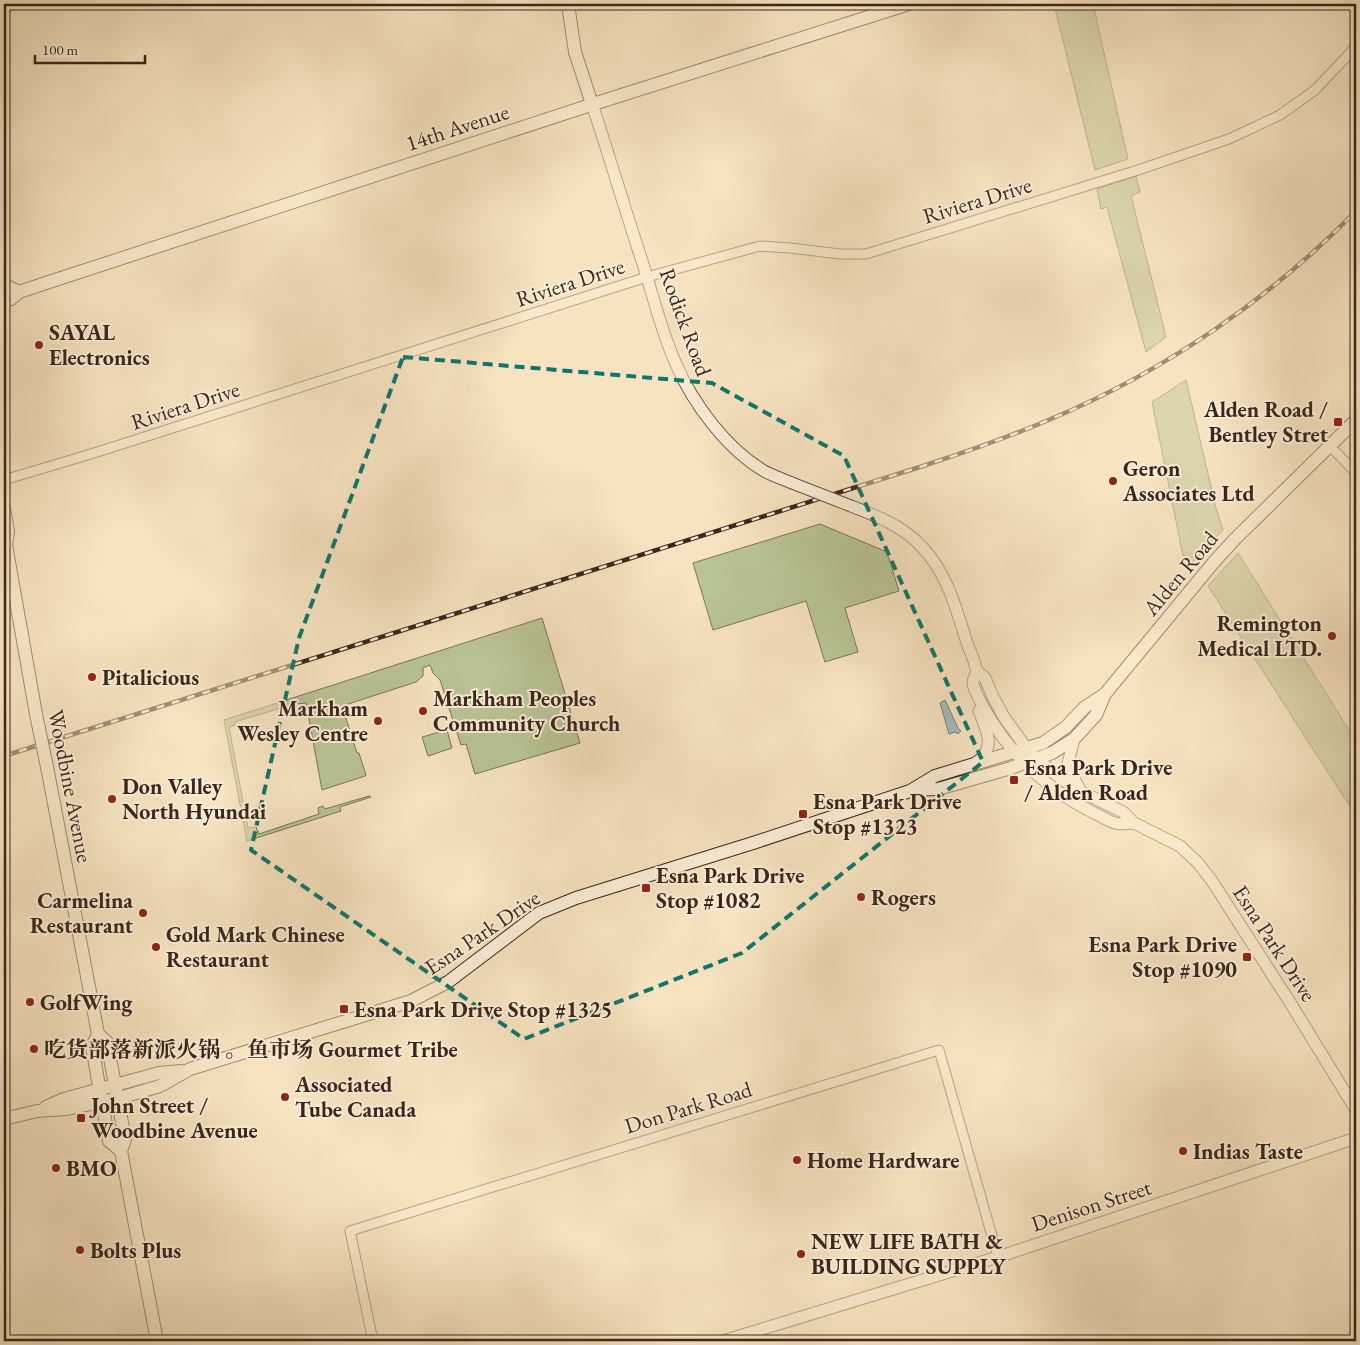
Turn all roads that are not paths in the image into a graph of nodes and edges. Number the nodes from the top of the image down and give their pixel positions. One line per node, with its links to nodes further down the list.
1 (568, 4): 4 (main road, Rodick Road)
2 (908, 4): 4 (main road, 14th Avenue)
3 (1356, 44): 5 (street, Riviera Drive)
4 (592, 104): 5 (street, Rodick Road); 7 (main road, 14th Avenue)
5 (647, 277): 12 (street, Riviera Drive); 15 (street, Rodick Road, bridge)
6 (4, 288): 7 (main road)
7 (19, 292): 8 (main road, 14th Avenue)
8 (4, 301)
9 (1356, 420): 10 (main road, Alden Road)
10 (1330, 446): 11 (street); 17 (main road, Alden Road)
11 (1356, 472)
12 (4, 480)
13 (4, 508): 14 (main road, Woodbine Avenue)
14 (5, 544): 25 (main road, Woodbine Avenue, bridge)
15 (977, 671): 16 (street); 19 (street, Rodick Road)
16 (973, 683): 19 (street); 21 (street)
17 (1105, 694): 18 (main road, Alden Road); 19 (main road, Alden Road)
18 (1074, 739): 20 (main road, Alden Road); 23 (street)
19 (1022, 750): 20 (street, Esna Park Drive); 21 (main road, Esna Park Drive)
20 (1031, 761): 22 (main road, Esna Park Drive); 23 (street, Esna Park Drive); 24 (street, Esna Park Drive)
21 (971, 766): 22 (main road, Esna Park Drive)
22 (910, 790): 26 (main road, Esna Park Drive)
23 (1082, 792): 24 (street, Esna Park Drive)
24 (1134, 823): 28 (street, Esna Park Drive)
25 (98, 1034): 26 (main road, Woodbine Avenue); 27 (main road, Woodbine Avenue)
26 (117, 1092): 27 (main road, Esna Park Drive); 31 (main road, Woodbine Avenue)
27 (101, 1096): 29 (main road, Esna Park Drive); 31 (main road, Woodbine Avenue)
28 (1356, 1110)
29 (4, 1119)
30 (1356, 1138): 32 (street, Denison Street)
31 (121, 1151): 33 (main road, Woodbine Avenue)
32 (998, 1257): 34 (street, Don Park Road); 35 (street, Denison Street)
33 (157, 1341)
34 (373, 1341)
35 (723, 1341)

